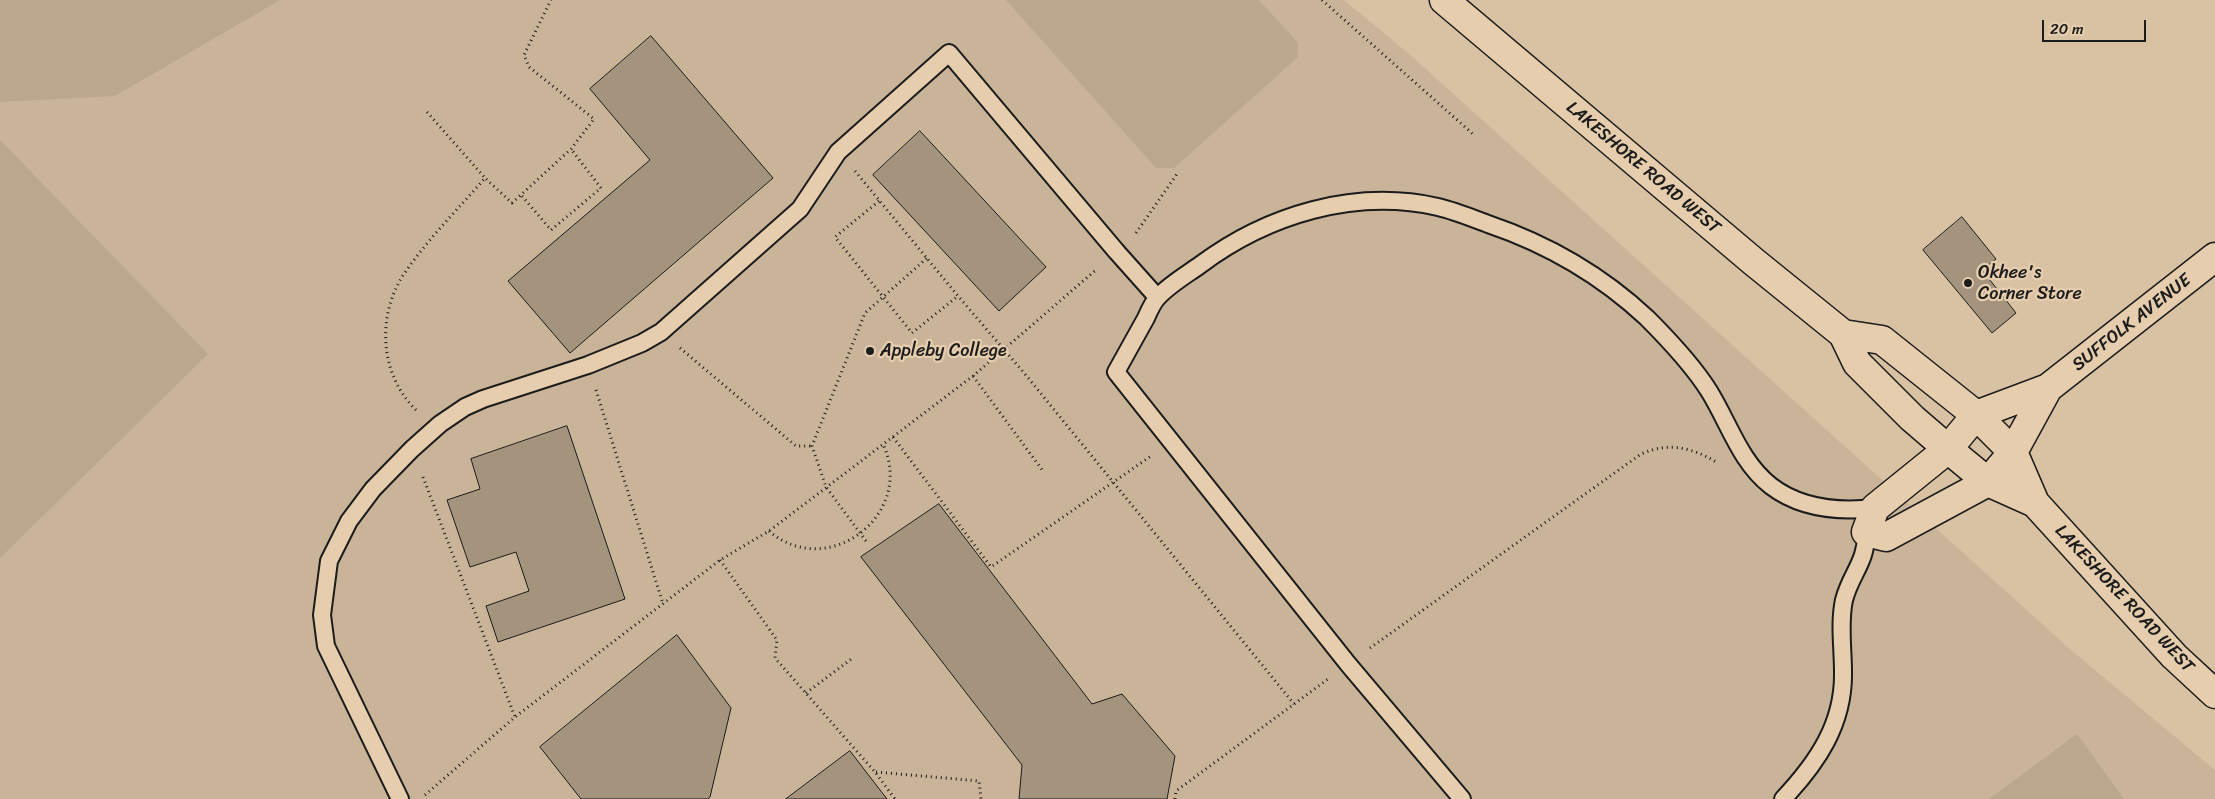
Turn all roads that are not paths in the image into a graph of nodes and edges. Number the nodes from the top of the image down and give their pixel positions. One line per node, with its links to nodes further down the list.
1 (1444, 0): 4 (main road, LAKESHORE ROAD WEST)
2 (2215, 258): 5 (main road, SUFFOLK AVENUE)
3 (1157, 297): 11 (lane); 13 (lane); 14 (lane)
4 (1843, 334): 6 (main road, LAKESHORE ROAD WEST); 7 (main road, LAKESHORE ROAD WEST)
5 (2048, 388): 6 (main road, SUFFOLK AVENUE); 8 (main road, SUFFOLK AVENUE)
6 (1976, 415): 7 (main road, SUFFOLK AVENUE); 8 (main road, LAKESHORE ROAD WEST)
7 (1948, 449): 9 (main road, LAKESHORE ROAD WEST); 11 (main road, SUFFOLK AVENUE)
8 (2013, 452): 9 (main road, SUFFOLK AVENUE); 10 (main road, LAKESHORE ROAD WEST)
9 (1988, 482): 10 (main road, LAKESHORE ROAD WEST); 11 (main road, SUFFOLK AVENUE)
10 (2035, 503): 12 (main road, LAKESHORE ROAD WEST)
11 (1871, 520): 15 (lane)
12 (2215, 694)
13 (400, 799)
14 (1462, 799)
15 (1783, 799)

